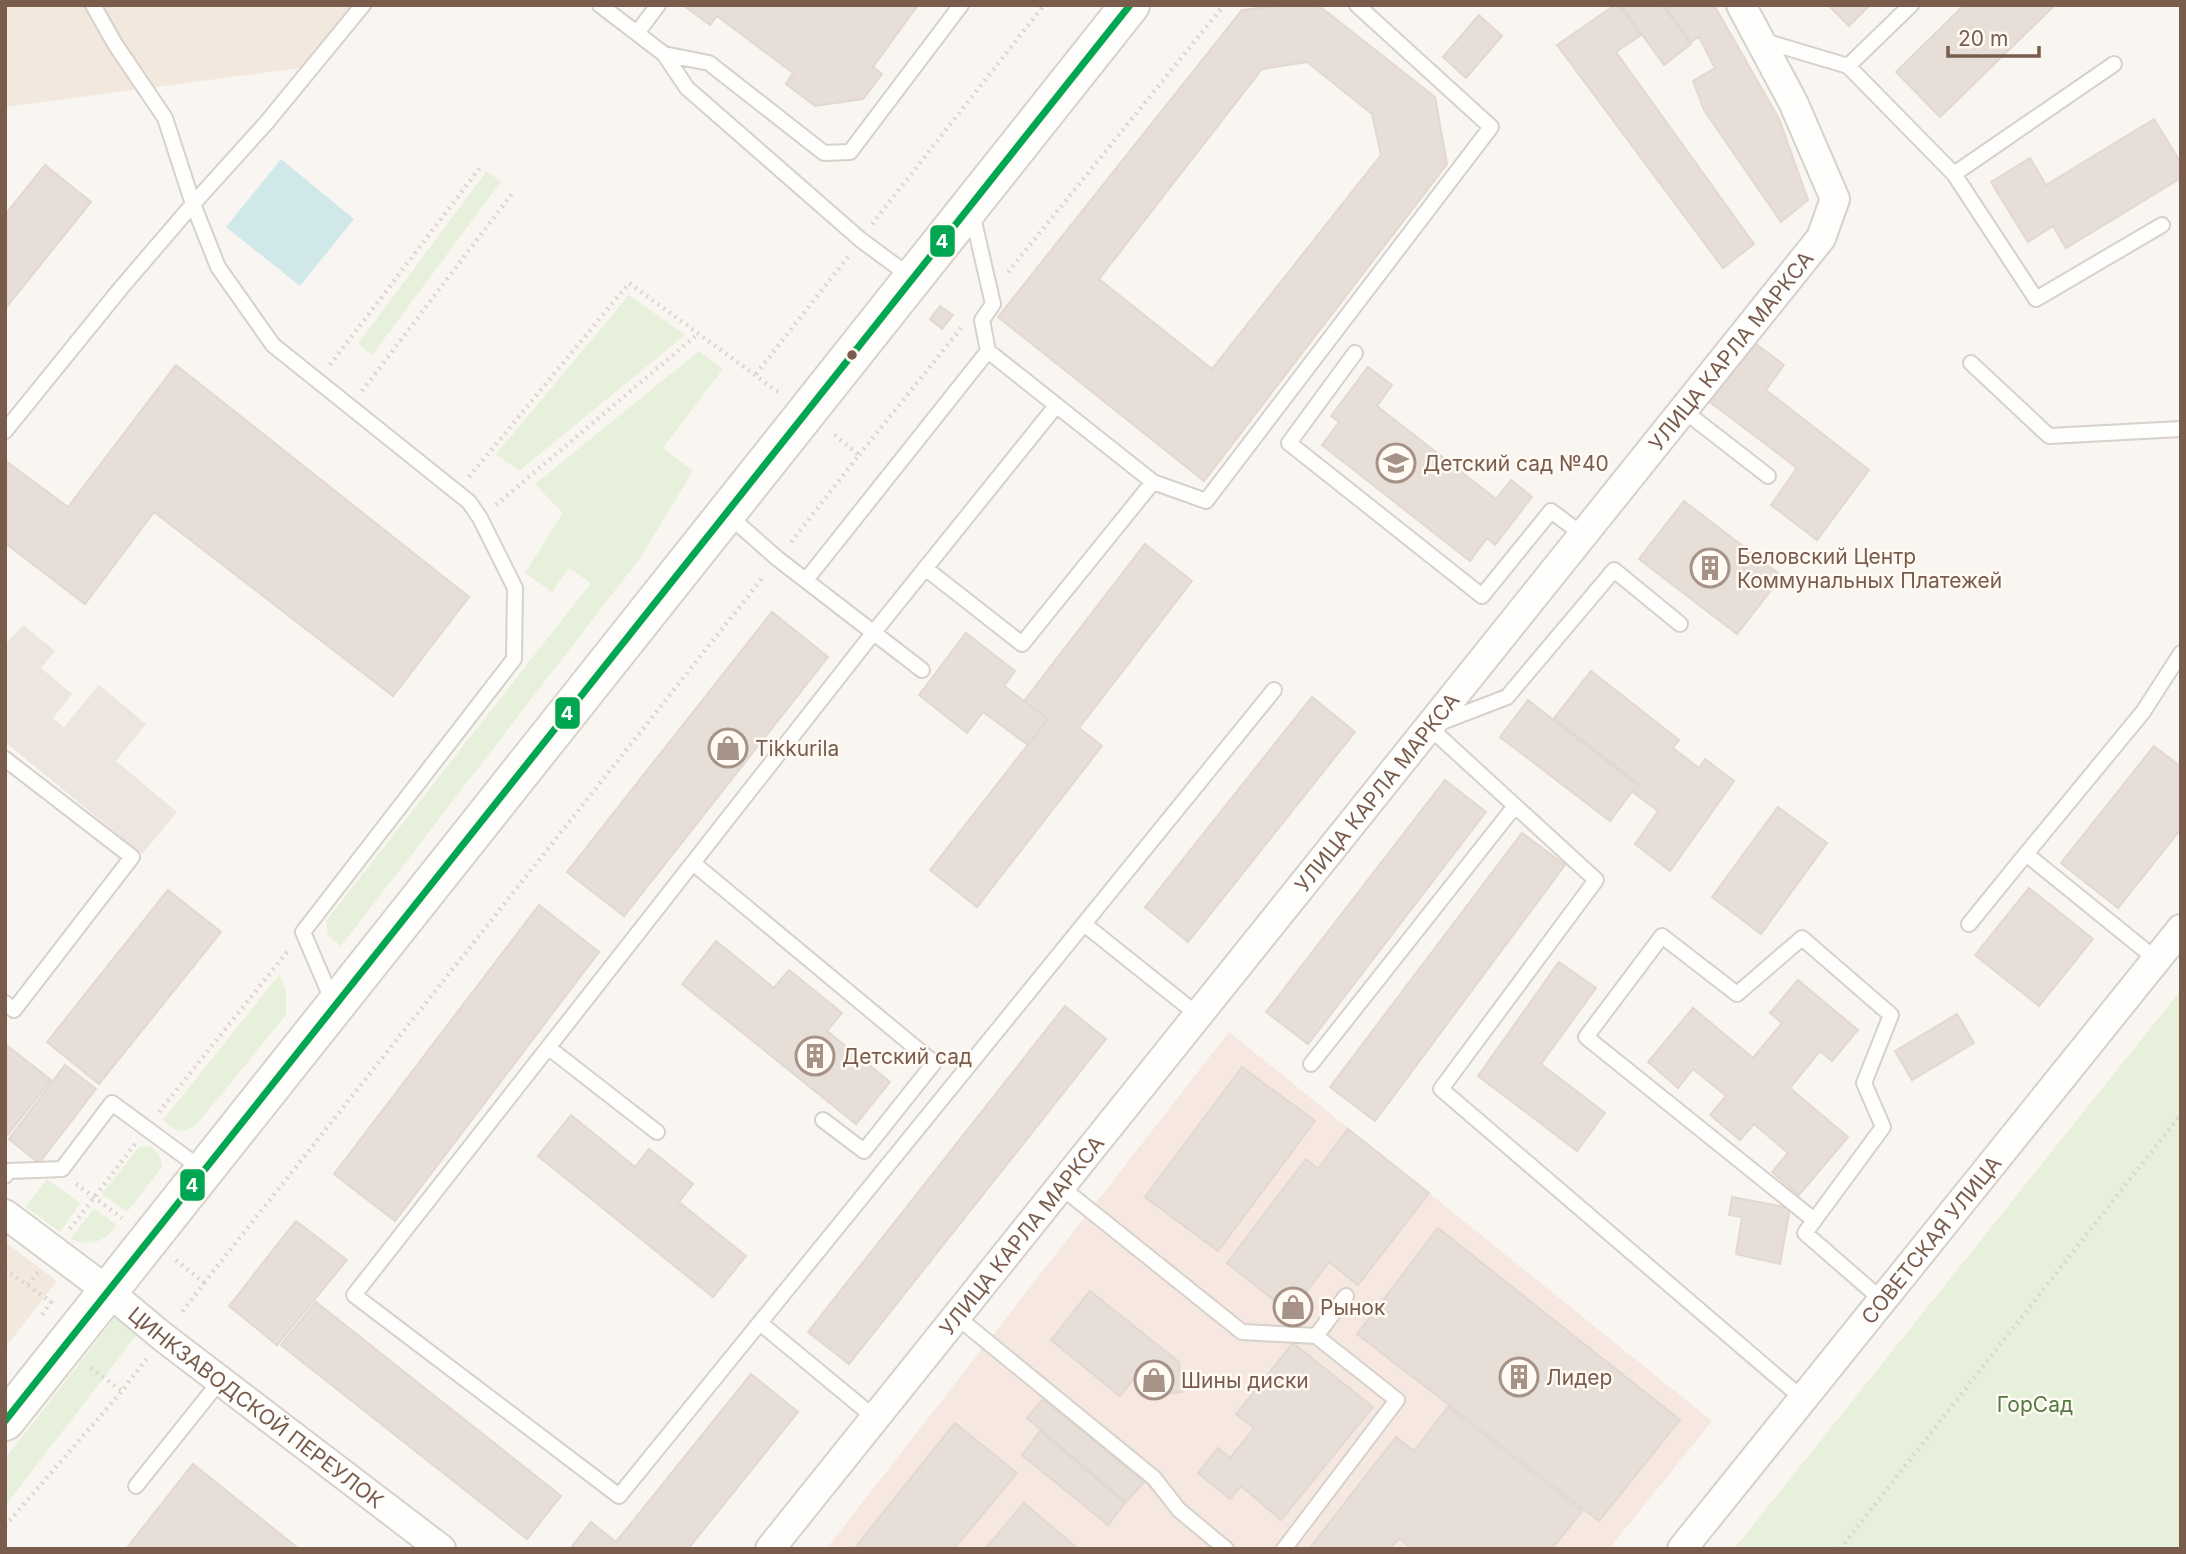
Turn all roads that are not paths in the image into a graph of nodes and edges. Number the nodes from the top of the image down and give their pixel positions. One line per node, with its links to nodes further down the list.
1 (93, 5): 16 (lane)
2 (363, 5): 16 (lane)
3 (600, 5): 10 (lane)
4 (658, 5): 10 (lane)
5 (961, 5): 12 (lane)
6 (1130, 5): 17 (street)
7 (1357, 5): 28 (lane)
8 (1741, 5): 11 (street, УЛИЦА КАРЛА МАРКСА)
9 (1911, 5): 14 (lane)
10 (637, 33): 12 (lane)
11 (1760, 40): 14 (lane); 24 (street, УЛИЦА КАРЛА МАРКСА)
12 (664, 54): 19 (lane)
13 (2114, 64): 15 (lane)
14 (1848, 66): 15 (lane)
15 (1954, 174): 18 (lane)
16 (193, 204): 26 (lane); 48 (lane)
17 (971, 205): 19 (street); 20 (lane)
18 (2162, 225)
19 (912, 278): 29 (street)
20 (988, 351): 23 (lane); 32 (lane)
21 (1355, 353): 30 (lane)
22 (1971, 363): 25 (lane)
23 (1056, 406): 28 (lane); 31 (lane)
24 (1683, 410): 27 (lane); 30 (street, УЛИЦА КАРЛА МАРКСА)
25 (2181, 429)
26 (5, 431)
27 (1768, 476)
28 (1153, 482): 31 (lane)
29 (726, 513): 32 (lane); 48 (street)
30 (1583, 535): 38 (street, УЛИЦА КАРЛА МАРКСА)
31 (925, 568): 34 (lane)
32 (806, 580): 34 (lane)
33 (1680, 624): 38 (lane)
34 (874, 632): 36 (lane); 42 (lane)
35 (2181, 653): 41 (lane)
36 (922, 670)
37 (1274, 690): 44 (lane)
38 (1429, 727): 40 (lane); 49 (street, УЛИЦА КАРЛА МАРКСА)
39 (5, 759): 47 (lane)
40 (1515, 806): 51 (lane); 66 (lane)
41 (2026, 855): 43 (lane); 46 (lane)
42 (693, 863): 50 (lane); 52 (lane)
43 (1969, 924)
44 (1084, 925): 49 (lane); 63 (lane)
45 (2181, 929): 46 (street, СОВЕТСКАЯ УЛИЦА)
46 (2157, 960): 61 (street, СОВЕТСКАЯ УЛИЦА)
47 (5, 1003)
48 (335, 1006): 54 (street)
49 (1198, 1015): 56 (street, УЛИЦА КАРЛА МАРКСА)
50 (549, 1048): 53 (lane); 63 (lane)
51 (1311, 1064)
52 (823, 1120)
53 (657, 1132)
54 (204, 1171): 55 (lane); 59 (street)
55 (5, 1176)
56 (1061, 1186): 62 (street, УЛИЦА КАРЛА МАРКСА); 64 (lane)
57 (5, 1214): 59 (street, ЦИНКЗАВОДСКОЙ ПЕРЕУЛОК)
58 (1814, 1220): 58 (lane); 61 (lane)
59 (109, 1292): 65 (street, ЦИНКЗАВОДСКОЙ ПЕРЕУЛОК); 68 (street)
60 (1346, 1296): 64 (lane)
61 (1882, 1300): 66 (street, СОВЕТСКАЯ УЛИЦА)
62 (957, 1317): 67 (street, УЛИЦА КАРЛА МАРКСА); 72 (lane)
63 (760, 1323): 67 (lane)
64 (1316, 1336): 73 (lane)
65 (220, 1381): 69 (lane); 70 (street, ЦИНКЗАВОДСКОЙ ПЕРЕУЛОК)
66 (1803, 1399): 74 (street, СОВЕТСКАЯ УЛИЦА)
67 (875, 1418): 71 (street, УЛИЦА КАРЛА МАРКСА)
68 (5, 1421)
69 (136, 1486)
70 (441, 1549)
71 (770, 1549)
72 (1226, 1549)
73 (1284, 1549)
74 (1682, 1549)

